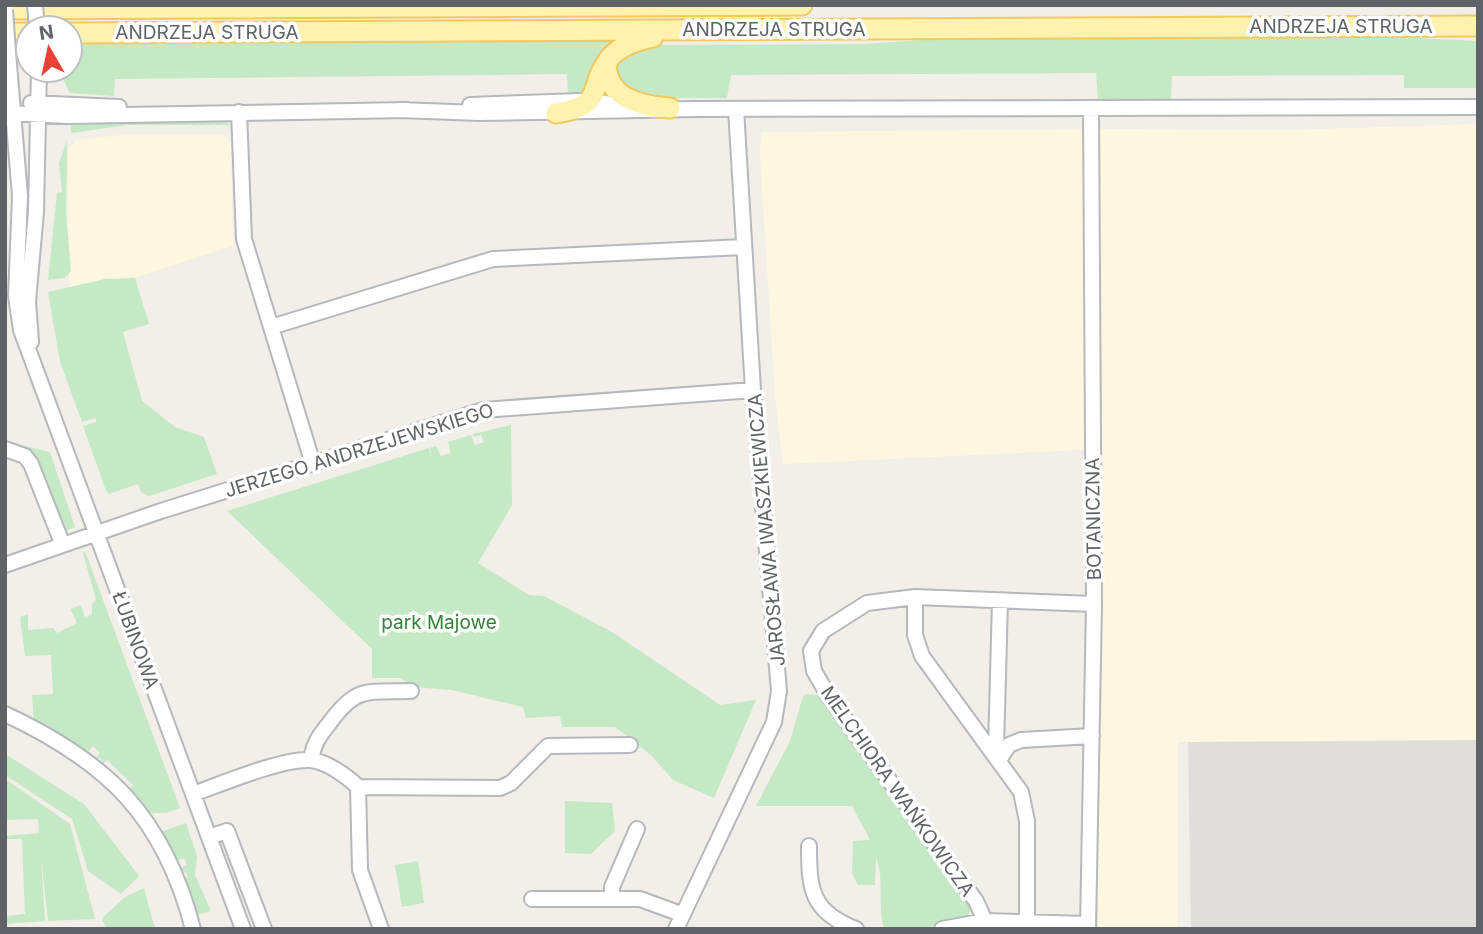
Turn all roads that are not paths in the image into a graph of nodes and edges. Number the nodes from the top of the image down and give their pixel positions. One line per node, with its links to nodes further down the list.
1 (725, 5): 2 (main road, ANDRZEJA STRUGA); 3 (main road, ANDRZEJA STRUGA)
2 (802, 5)
3 (5, 10): 7 (street, ŁUBINOWA, bridge)
4 (1478, 26): 5 (main road, ANDRZEJA STRUGA)
5 (748, 29): 6 (main road, ANDRZEJA STRUGA); 8 (main road)
6 (84, 33)
7 (7, 42): 19 (street, ŁUBINOWA)
8 (606, 65): 10 (main road); 12 (main road)
9 (39, 84): 14 (street, ŁUBINOWA)
10 (590, 101): 12 (street); 17 (street); 20 (main road)
11 (1478, 107): 13 (street)
12 (670, 108): 15 (street)
13 (1091, 108): 16 (street); 33 (street, BOTANICZNA)
14 (39, 109): 18 (street); 19 (street); 24 (street, ŁUBINOWA)
15 (696, 109): 16 (street); 20 (street)
16 (736, 109): 21 (street, JAROSŁAWA IWASZKIEWICZA)
17 (399, 110): 18 (street); 20 (street)
18 (239, 112): 23 (street)
19 (10, 113): 22 (street, ŁUBINOWA)
20 (556, 113)
21 (743, 247): 23 (street); 25 (street, JAROSŁAWA IWASZKIEWICZA)
22 (12, 324): 24 (street, ŁUBINOWA)
23 (271, 327): 27 (street)
24 (30, 350): 28 (street, ŁUBINOWA)
25 (753, 390): 27 (street, JERZEGO ANDRZEJEWSKIEGO); 48 (street, JAROSŁAWA IWASZKIEWICZA)
26 (5, 449): 29 (street)
27 (313, 464): 28 (street, JERZEGO ANDRZEJEWSKIEGO)
28 (96, 532): 29 (street, JERZEGO ANDRZEJEWSKIEGO); 41 (street, ŁUBINOWA)
29 (62, 543): 30 (street, JERZEGO ANDRZEJEWSKIEGO)
30 (5, 565)
31 (915, 597): 32 (street, MELCHIORA WAŃKOWICZA); 38 (street); 47 (street, MELCHIORA WAŃKOWICZA)
32 (1000, 601): 33 (street, MELCHIORA WAŃKOWICZA); 38 (street)
33 (1094, 604): 36 (street, BOTANICZNA)
34 (411, 691): 39 (street)
35 (5, 714): 51 (street)
36 (1092, 736): 38 (street); 50 (street, BOTANICZNA)
37 (630, 745): 40 (street)
38 (996, 755): 49 (street)
39 (311, 760): 40 (street); 41 (street)
40 (358, 787): 54 (street)
41 (193, 794): 43 (street, ŁUBINOWA)
42 (637, 829): 46 (street)
43 (209, 837): 52 (street, ŁUBINOWA); 53 (street)
44 (809, 846): 55 (street)
45 (532, 899): 46 (street)
46 (612, 899): 48 (street)
47 (985, 921): 49 (street); 56 (street)
48 (679, 922)
49 (1027, 922): 50 (street)
50 (1088, 926)
51 (193, 929)
52 (243, 929)
53 (264, 929)
54 (381, 929)
55 (856, 929)
56 (942, 929)

